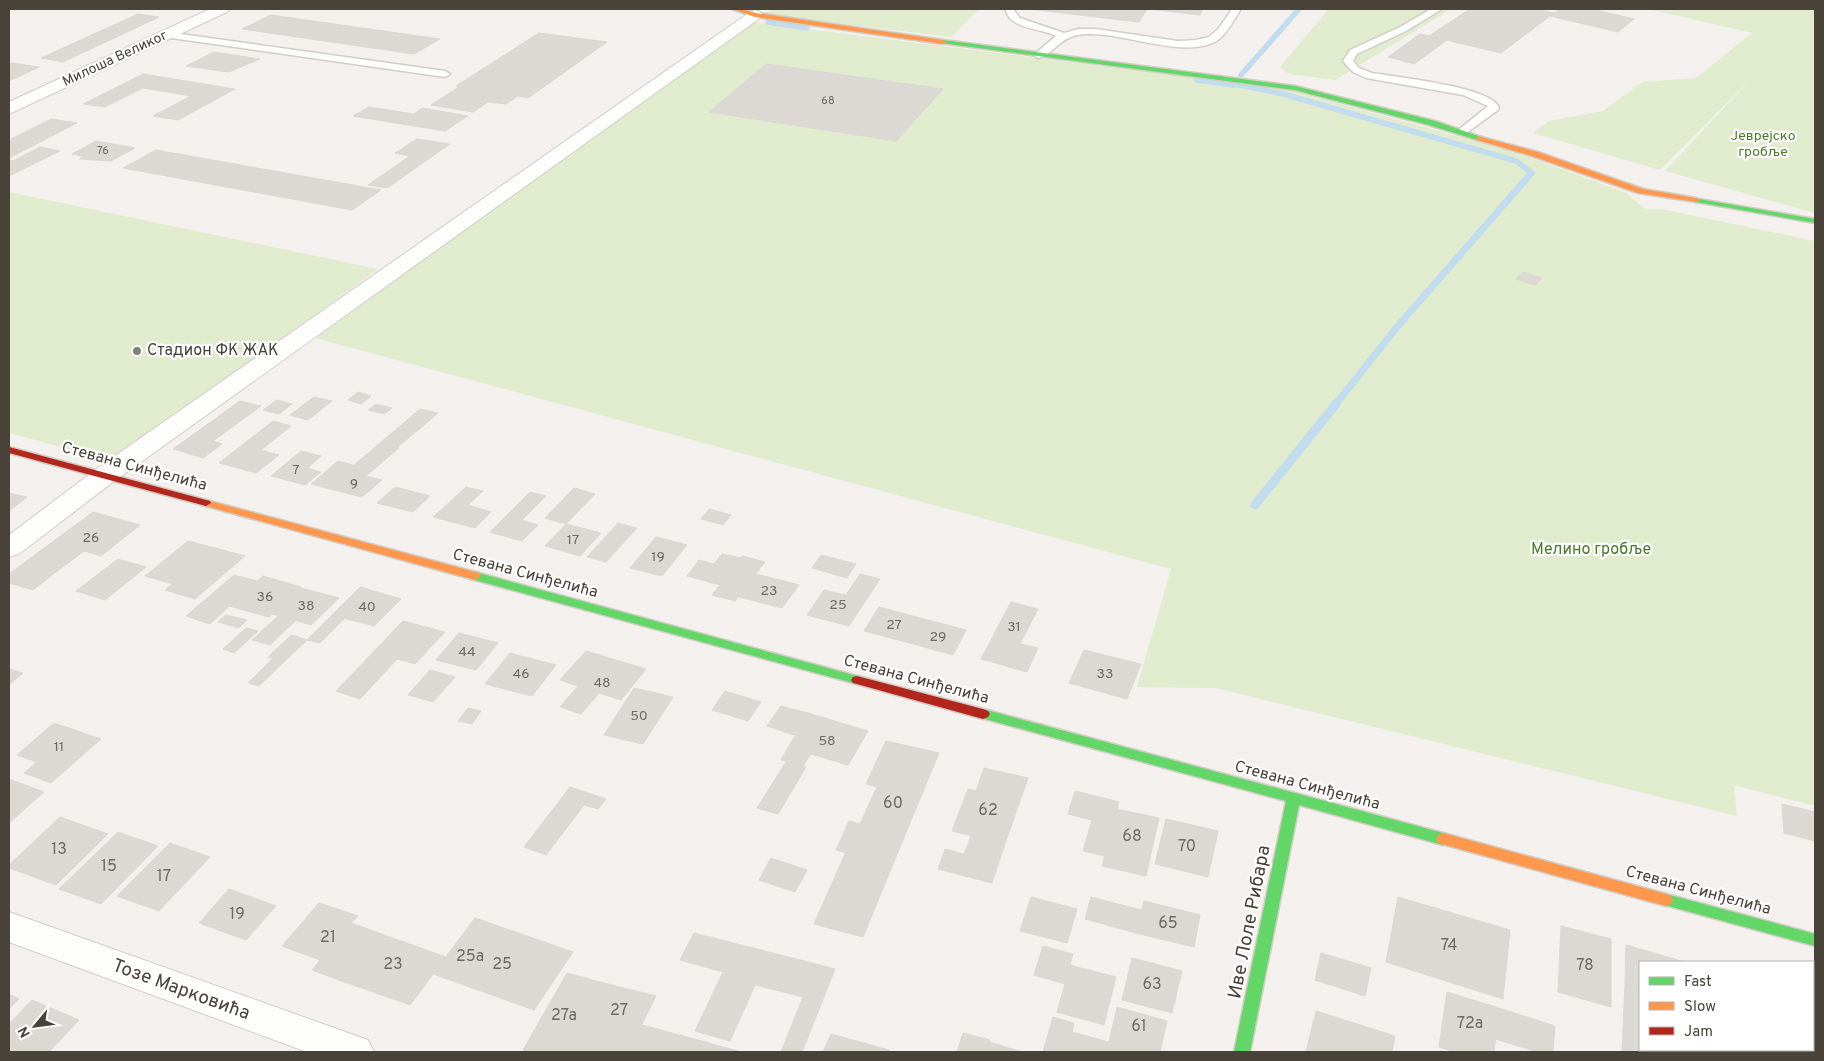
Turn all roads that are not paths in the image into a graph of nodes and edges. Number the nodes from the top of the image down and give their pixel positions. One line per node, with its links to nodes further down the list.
1 (222, 9): 7 (street, Милоша Великог)
2 (735, 9): 6 (street)
3 (1009, 9): 8 (lane)
4 (1236, 9): 8 (lane)
5 (1437, 9): 12 (lane)
6 (755, 16): 9 (street); 15 (street)
7 (167, 35): 10 (lane); 11 (street, Милоша Великог)
8 (1063, 36): 9 (lane)
9 (1039, 55): 12 (street)
10 (445, 74)
11 (9, 109)
12 (1460, 132): 13 (street)
13 (1815, 221)
14 (9, 450): 15 (street, Стевана Синђелића)
15 (104, 476): 16 (street); 17 (street, Стевана Синђелића)
16 (9, 548)
17 (1293, 799): 19 (street, Стевана Синђелића); 21 (street, Иве Лоле Рибара)
18 (9, 928): 20 (street, Тозе Марковића)
19 (1815, 940)
20 (354, 1052)
21 (1242, 1052)

